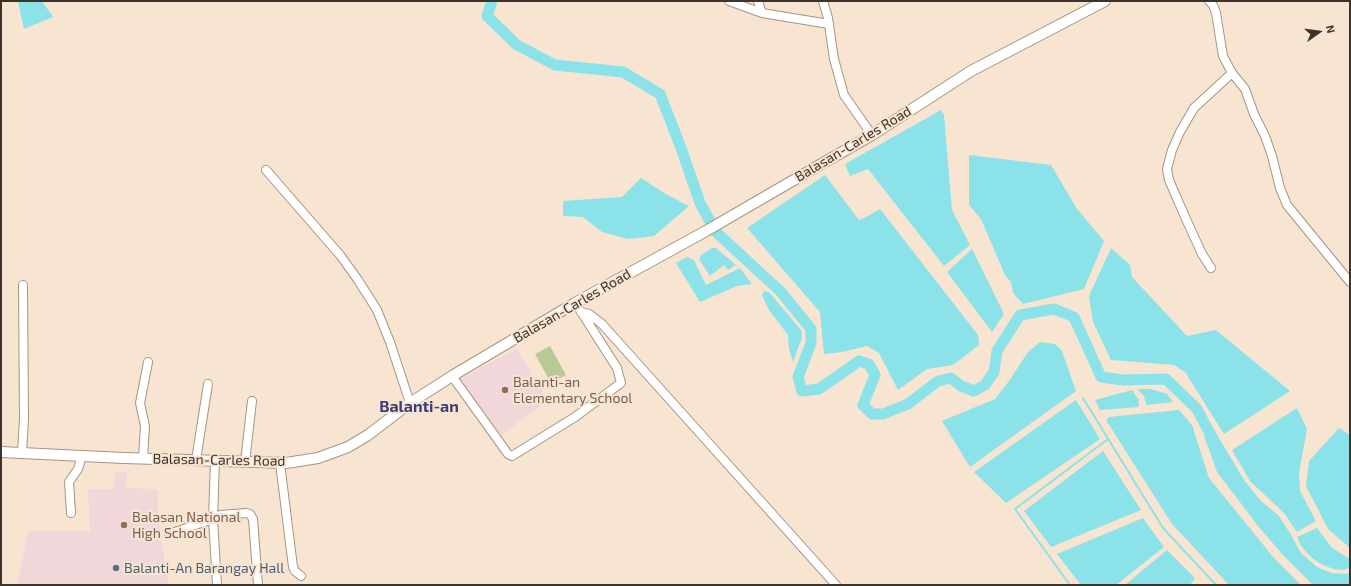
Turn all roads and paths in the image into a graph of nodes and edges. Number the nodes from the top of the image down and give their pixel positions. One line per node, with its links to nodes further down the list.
1 (729, 1): 6 (street)
2 (758, 1): 6 (street)
3 (823, 1): 7 (street)
4 (1105, 1): 9 (main road, Balasan-Carles Road)
5 (1208, 1): 8 (street)
6 (762, 13): 7 (street)
7 (829, 24): 9 (street)
8 (1232, 73): 11 (street); 12 (street)
9 (872, 135): 14 (main road, Balasan-Carles Road)
10 (266, 170): 20 (street)
11 (1211, 268)
12 (1350, 282)
13 (23, 285): 22 (street)
14 (575, 303): 15 (street); 17 (main road, Balasan-Carles Road)
15 (581, 312): 17 (street); 35 (street)
16 (148, 362): 24 (street)
17 (452, 376): 20 (main road, Balasan-Carles Road)
18 (208, 384): 25 (street)
19 (252, 401): 27 (street)
20 (410, 403): 28 (main road, Balasan-Carles Road)
21 (1, 452): 22 (main road, Balasan-Carles Road)
22 (22, 453): 23 (main road, Balasan-Carles Road)
23 (82, 456): 24 (main road, Balasan-Carles Road); 29 (street)
24 (143, 458): 25 (main road, Balasan-Carles Road)
25 (196, 460): 26 (main road, Balasan-Carles Road)
26 (214, 460): 27 (main road, Balasan-Carles Road); 30 (street)
27 (245, 462): 28 (main road, Balasan-Carles Road)
28 (280, 463): 32 (street)
29 (72, 513)
30 (213, 519): 31 (street); 33 (street); 34 (street)
31 (169, 534)
32 (301, 576)
33 (217, 585)
34 (258, 585)
35 (836, 585)

